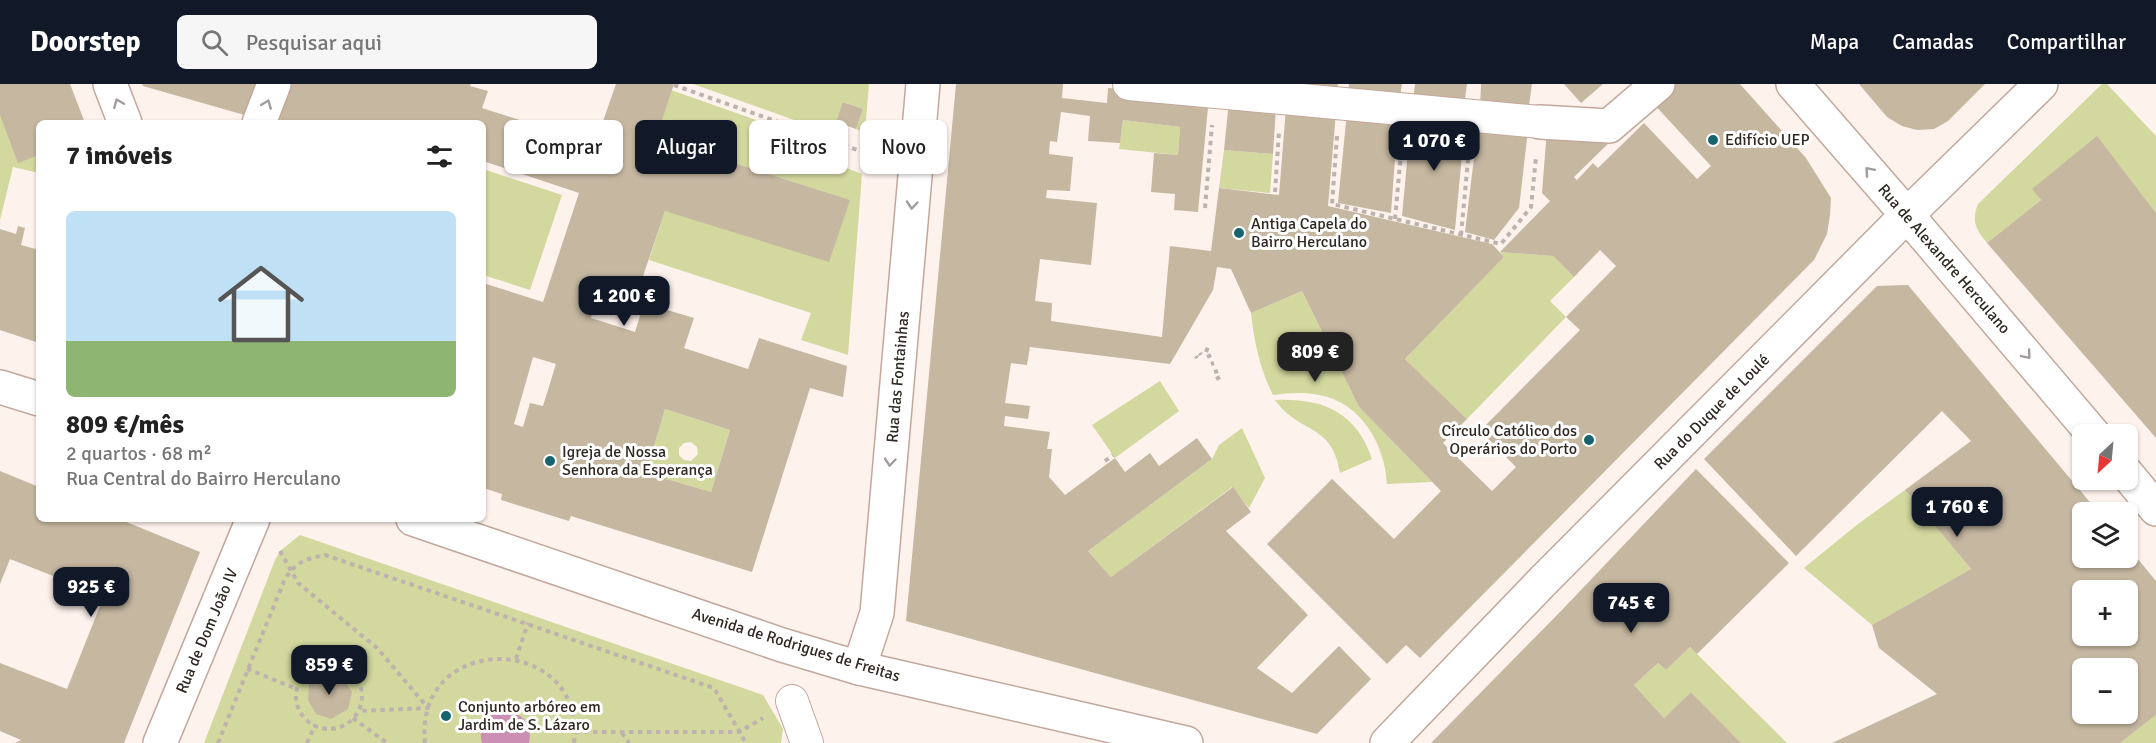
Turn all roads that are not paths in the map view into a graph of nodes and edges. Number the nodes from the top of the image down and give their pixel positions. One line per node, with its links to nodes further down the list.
1 (110, 84): 8 (main road, one-way to 1)
2 (274, 84): 9 (main road, one-way to 2)
3 (923, 84): 19 (main road, Rua das Fontainhas, one-way to 19)
4 (1129, 84): 10 (street)
5 (1658, 84): 10 (main road)
6 (1794, 84): 11 (main road, Rua de Alexandre Herculano, one-way to 6)
7 (2041, 84): 11 (main road, Rua do Duque de Loulé)
8 (125, 120)
9 (261, 120)
10 (1540, 122)
11 (1907, 214): 14 (main road, Rua de Alexandre Herculano, one-way to 14); 24 (main road, Rua do Duque de Loulé)
12 (0, 387): 13 (main road)
13 (36, 398)
14 (2085, 424)
15 (2138, 487): 16 (main road)
16 (2156, 509)
17 (252, 522): 21 (main road, Rua de Dom João IV)
18 (422, 522): 19 (main road, Avenida de Rodrigues de Freitas)
19 (859, 668): 23 (main road, Avenida de Rodrigues de Freitas)
20 (782, 707): 22 (street)
21 (160, 743)
22 (807, 743)
23 (1186, 743)
24 (1387, 743)

